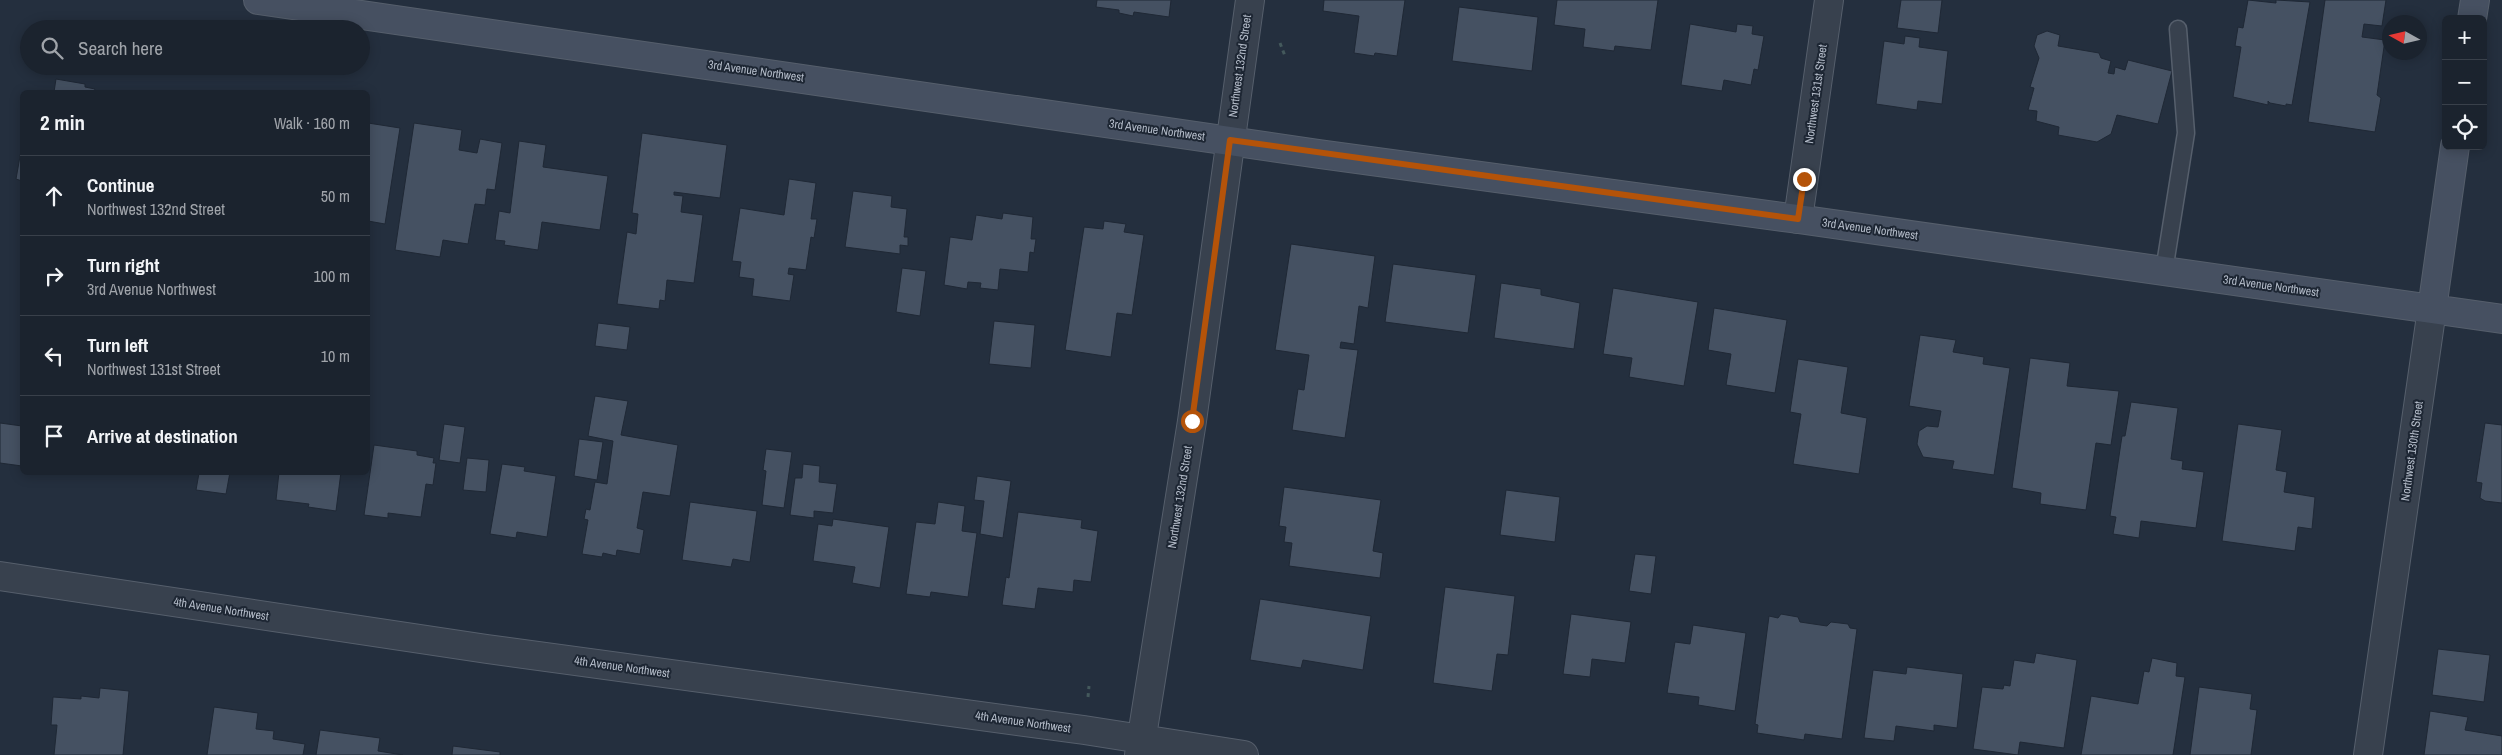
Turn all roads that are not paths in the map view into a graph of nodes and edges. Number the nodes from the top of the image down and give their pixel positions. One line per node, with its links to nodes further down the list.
1 (258, 0): 7 (street, 3rd Avenue Northwest)
2 (1250, 0): 7 (street, Northwest 132nd Street)
3 (1829, 0): 9 (street, Northwest 131st Street)
4 (2475, 0): 5 (street)
5 (2473, 15)
6 (2178, 29): 10 (lane)
7 (1230, 140): 9 (street, 3rd Avenue Northwest); 14 (street, Northwest 132nd Street)
8 (2454, 150): 11 (street, Northwest 130th Street)
9 (1798, 219): 10 (street, 3rd Avenue Northwest)
10 (2164, 271): 11 (street, 3rd Avenue Northwest)
11 (2432, 309): 12 (street, 3rd Avenue Northwest); 16 (street, Northwest 130th Street)
12 (2502, 319)
13 (0, 576): 14 (street, 4th Avenue Northwest)
14 (1140, 747): 15 (street, 4th Avenue Northwest)
15 (1244, 755)
16 (2368, 755)

